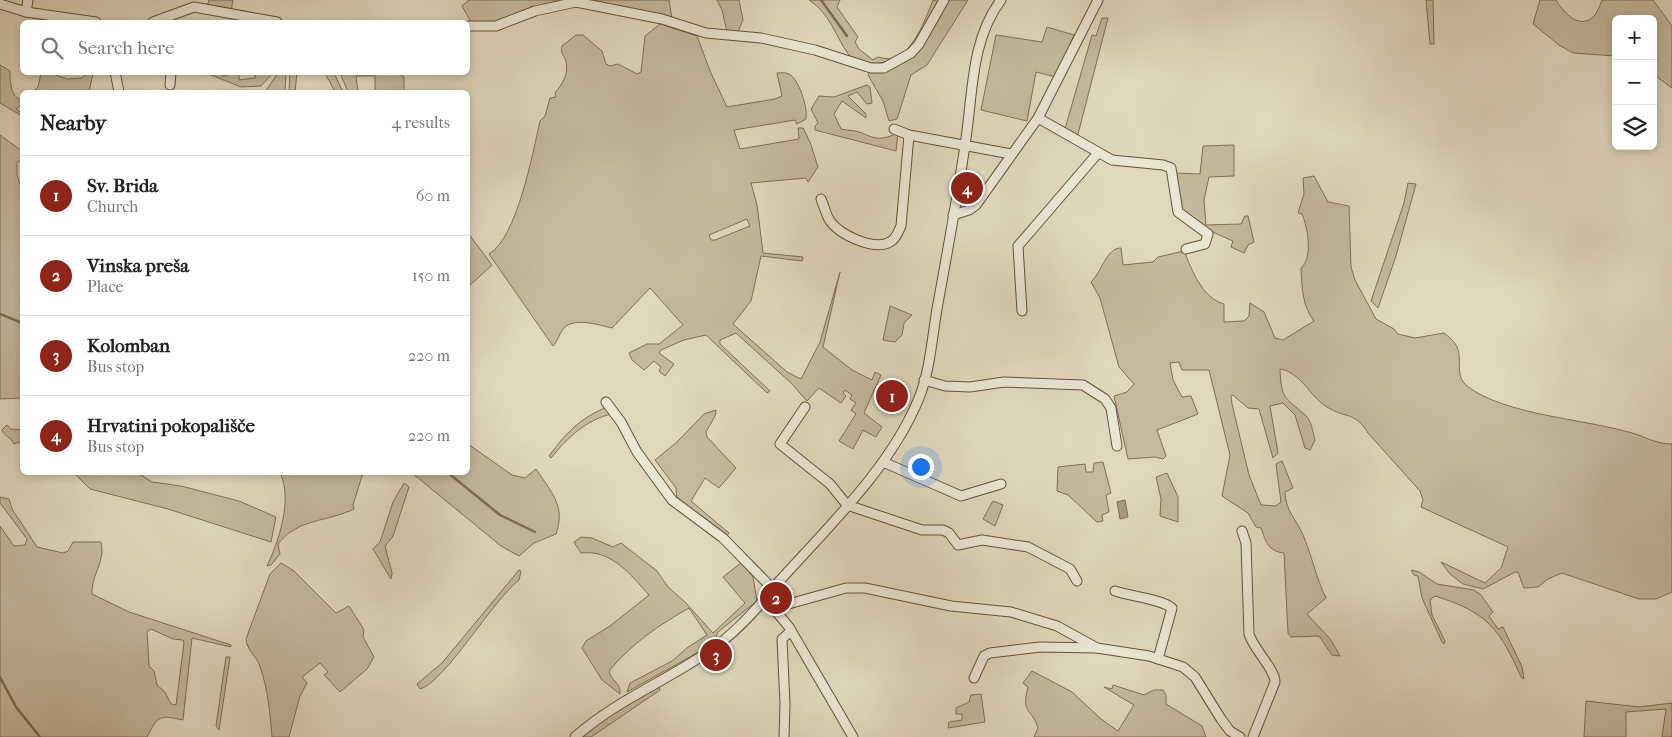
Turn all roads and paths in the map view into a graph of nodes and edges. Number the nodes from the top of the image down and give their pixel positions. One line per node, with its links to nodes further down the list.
1 (28, 0): 6 (street)
2 (944, 0): 10 (street)
3 (1001, 0): 18 (street)
4 (1098, 0): 15 (street)
5 (0, 4): 6 (street)
6 (26, 12): 7 (street)
7 (82, 20)
8 (158, 20): 9 (street)
9 (266, 20)
10 (470, 26)
11 (116, 75): 14 (street)
12 (171, 75): 13 (street)
13 (170, 85)
14 (119, 90)
15 (1038, 118): 19 (street); 20 (street)
16 (894, 130): 17 (street)
17 (909, 135): 18 (street); 21 (street)
18 (965, 145): 20 (street); 22 (street)
19 (1098, 153): 23 (street); 24 (street)
20 (1011, 154): 22 (street)
21 (822, 199)
22 (953, 215): 25 (street)
23 (1186, 249)
24 (1022, 310)
25 (924, 380): 28 (street); 29 (street)
26 (606, 402): 36 (street)
27 (805, 407): 31 (street)
28 (1117, 446)
29 (883, 462): 30 (street); 31 (street)
30 (1001, 484)
31 (846, 505): 33 (street); 34 (street)
32 (1242, 531): 50 (street)
33 (792, 569): 36 (street); 37 (street)
34 (1077, 581)
35 (1115, 591): 44 (street)
36 (769, 592): 37 (street); 40 (street); 41 (street)
37 (786, 592): 38 (street); 39 (street)
38 (809, 598): 39 (street); 43 (street)
39 (785, 605): 40 (street); 42 (street)
40 (773, 610): 41 (street); 42 (street)
41 (748, 620): 46 (street)
42 (790, 629): 47 (street); 48 (street)
43 (1097, 648): 44 (street); 45 (street)
44 (1158, 659): 49 (street)
45 (974, 678)
46 (575, 737)
47 (784, 737)
48 (853, 737)
49 (1240, 737)
50 (1253, 737)

